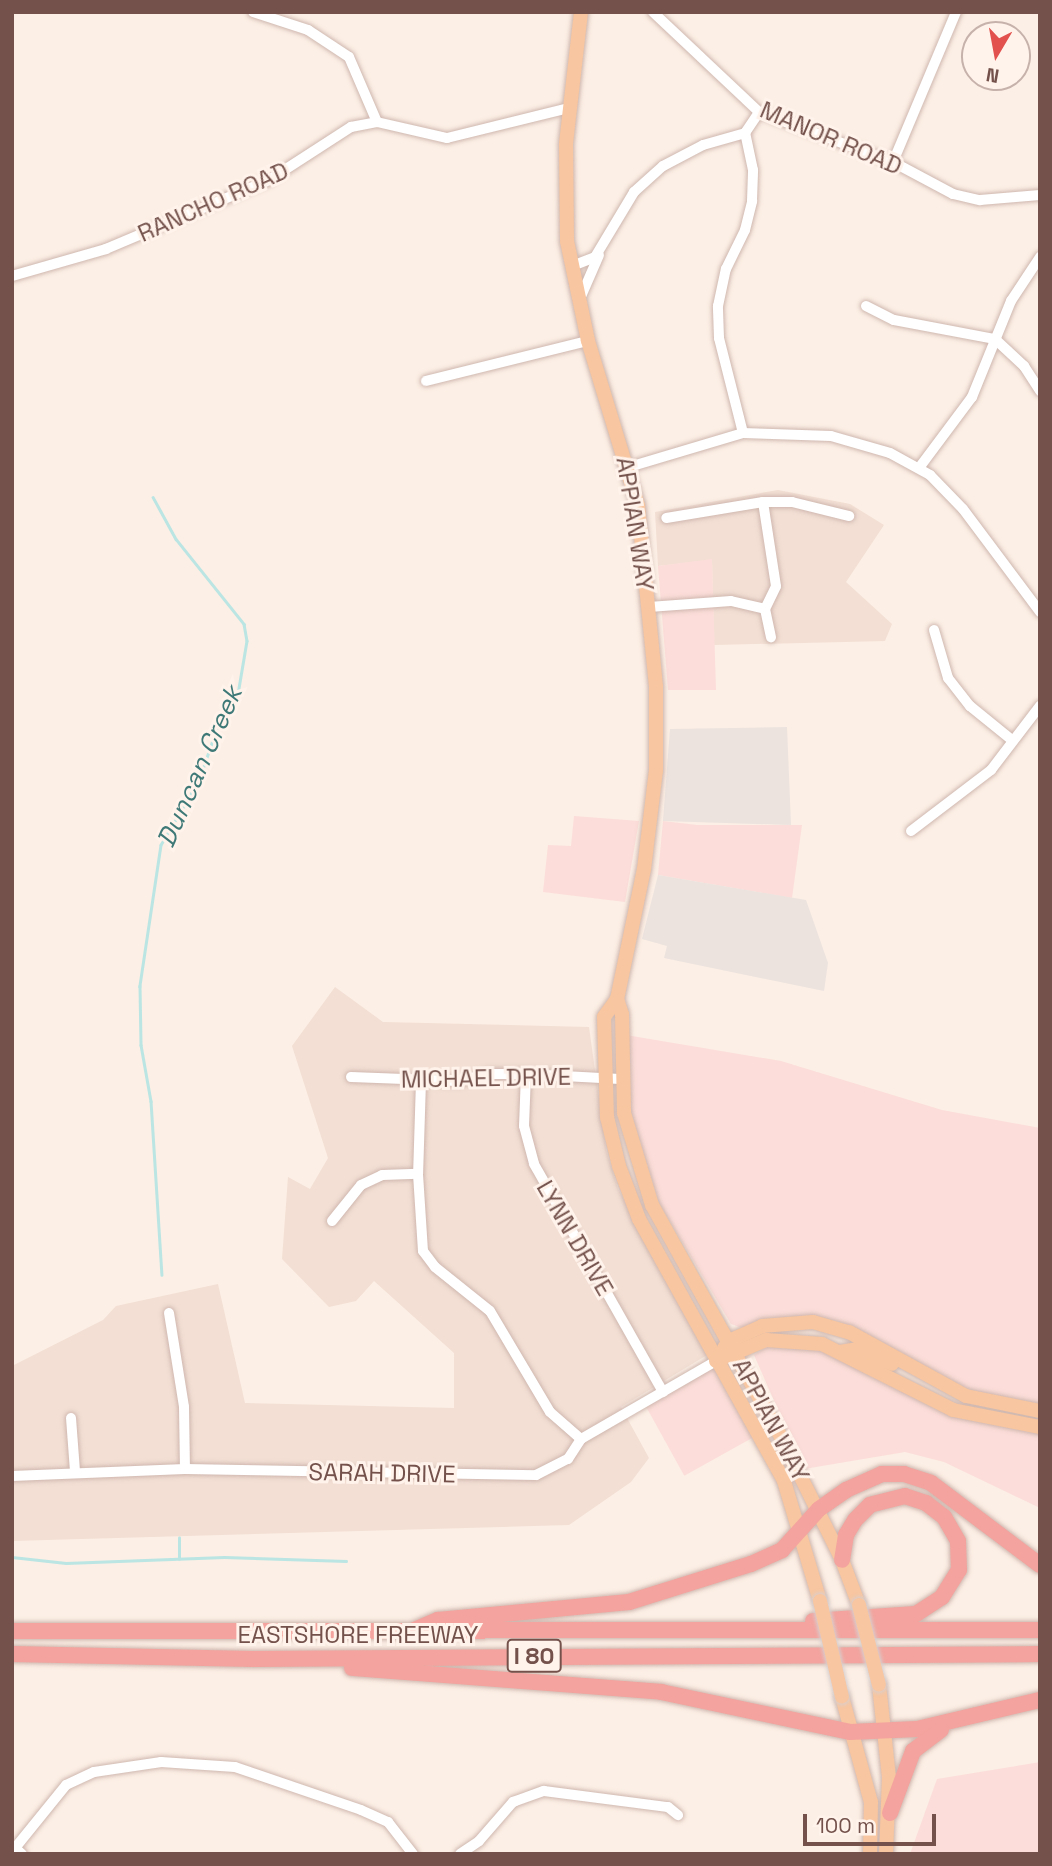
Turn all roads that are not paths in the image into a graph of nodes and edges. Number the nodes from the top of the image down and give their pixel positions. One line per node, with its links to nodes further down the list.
1 (253, 12): 7 (street)
2 (581, 12): 5 (main road, APPIAN WAY)
3 (653, 12): 6 (street, MANOR ROAD)
4 (956, 12): 9 (street)
5 (569, 108): 7 (street, RANCHO ROAD); 13 (main road, APPIAN WAY)
6 (759, 111): 8 (street); 9 (street, MANOR ROAD)
7 (377, 122): 14 (street, RANCHO ROAD)
8 (745, 133): 11 (street); 21 (street)
9 (893, 162): 10 (street, MANOR ROAD)
10 (1040, 195)
11 (601, 249): 13 (street); 15 (street)
12 (1040, 257): 17 (street)
13 (572, 266): 15 (main road, APPIAN WAY)
14 (12, 276)
15 (579, 301): 18 (main road, APPIAN WAY)
16 (866, 306): 17 (street)
17 (995, 340): 20 (street); 23 (street)
18 (588, 341): 19 (street); 22 (main road, APPIAN WAY)
19 (426, 381)
20 (1040, 391)
21 (743, 433): 22 (street); 23 (street)
22 (629, 467): 27 (main road, APPIAN WAY)
23 (919, 468): 29 (street)
24 (763, 502): 25 (street); 26 (street); 28 (street)
25 (849, 516)
26 (666, 518)
27 (649, 607): 28 (street); 35 (main road, APPIAN WAY)
28 (765, 609): 31 (street)
29 (1040, 612)
30 (934, 630): 33 (street)
31 (771, 637)
32 (1040, 706): 33 (street)
33 (1013, 741): 34 (street)
34 (911, 831)
35 (617, 999): 38 (main road, APPIAN WAY); 39 (main road, APPIAN WAY)
36 (526, 1074): 38 (street, MICHAEL DRIVE); 40 (street, MICHAEL DRIVE); 51 (street, LYNN DRIVE)
37 (351, 1077): 40 (street, MICHAEL DRIVE)
38 (603, 1077): 39 (street, MICHAEL DRIVE); 47 (main road, APPIAN WAY)
39 (620, 1079): 44 (main road, APPIAN WAY)
40 (421, 1081): 41 (street)
41 (418, 1174): 42 (street); 55 (street)
42 (332, 1221)
43 (169, 1313): 56 (street)
44 (729, 1341): 46 (main road, APPIAN WAY); 47 (main road); 48 (main road)
45 (840, 1352): 46 (main road); 48 (main road); 49 (main road)
46 (736, 1355): 47 (main road); 59 (main road, APPIAN WAY)
47 (716, 1361): 51 (street, SARAH DRIVE); 60 (main road, APPIAN WAY)
48 (904, 1363): 50 (main road)
49 (890, 1377): 50 (main road); 54 (main road)
50 (949, 1388): 52 (main road)
51 (663, 1392): 55 (street, SARAH DRIVE)
52 (1040, 1411)
53 (71, 1418): 57 (street)
54 (1040, 1427)
55 (581, 1439): 56 (street, SARAH DRIVE)
56 (185, 1469): 57 (street, SARAH DRIVE)
57 (75, 1471): 58 (street, SARAH DRIVE)
58 (12, 1476)
59 (819, 1509): 60 (highway); 61 (main road, APPIAN WAY); 62 (highway)
60 (800, 1531): 66 (highway); 73 (main road, APPIAN WAY, bridge)
61 (842, 1560): 63 (highway); 72 (main road, APPIAN WAY, bridge)
62 (1040, 1565)
63 (734, 1630): 64 (highway, EASTSHORE FREEWAY / I 80); 66 (highway, EASTSHORE FREEWAY / I 80)
64 (1040, 1630)
65 (12, 1631): 66 (highway, EASTSHORE FREEWAY / I 80)
66 (404, 1634)
67 (12, 1654): 69 (highway, EASTSHORE FREEWAY / I 80)
68 (1040, 1654): 69 (highway, EASTSHORE FREEWAY / I 80)
69 (253, 1659): 73 (highway)
70 (1040, 1700): 71 (highway)
71 (978, 1714): 72 (highway); 74 (highway)
72 (884, 1731): 73 (highway); 74 (main road, APPIAN WAY)
73 (849, 1732): 79 (main road, APPIAN WAY)
74 (890, 1813): 80 (main road, APPIAN WAY)
75 (678, 1815): 78 (street)
76 (18, 1851): 77 (street)
77 (412, 1854)
78 (460, 1854)
79 (870, 1854)
80 (886, 1854)

